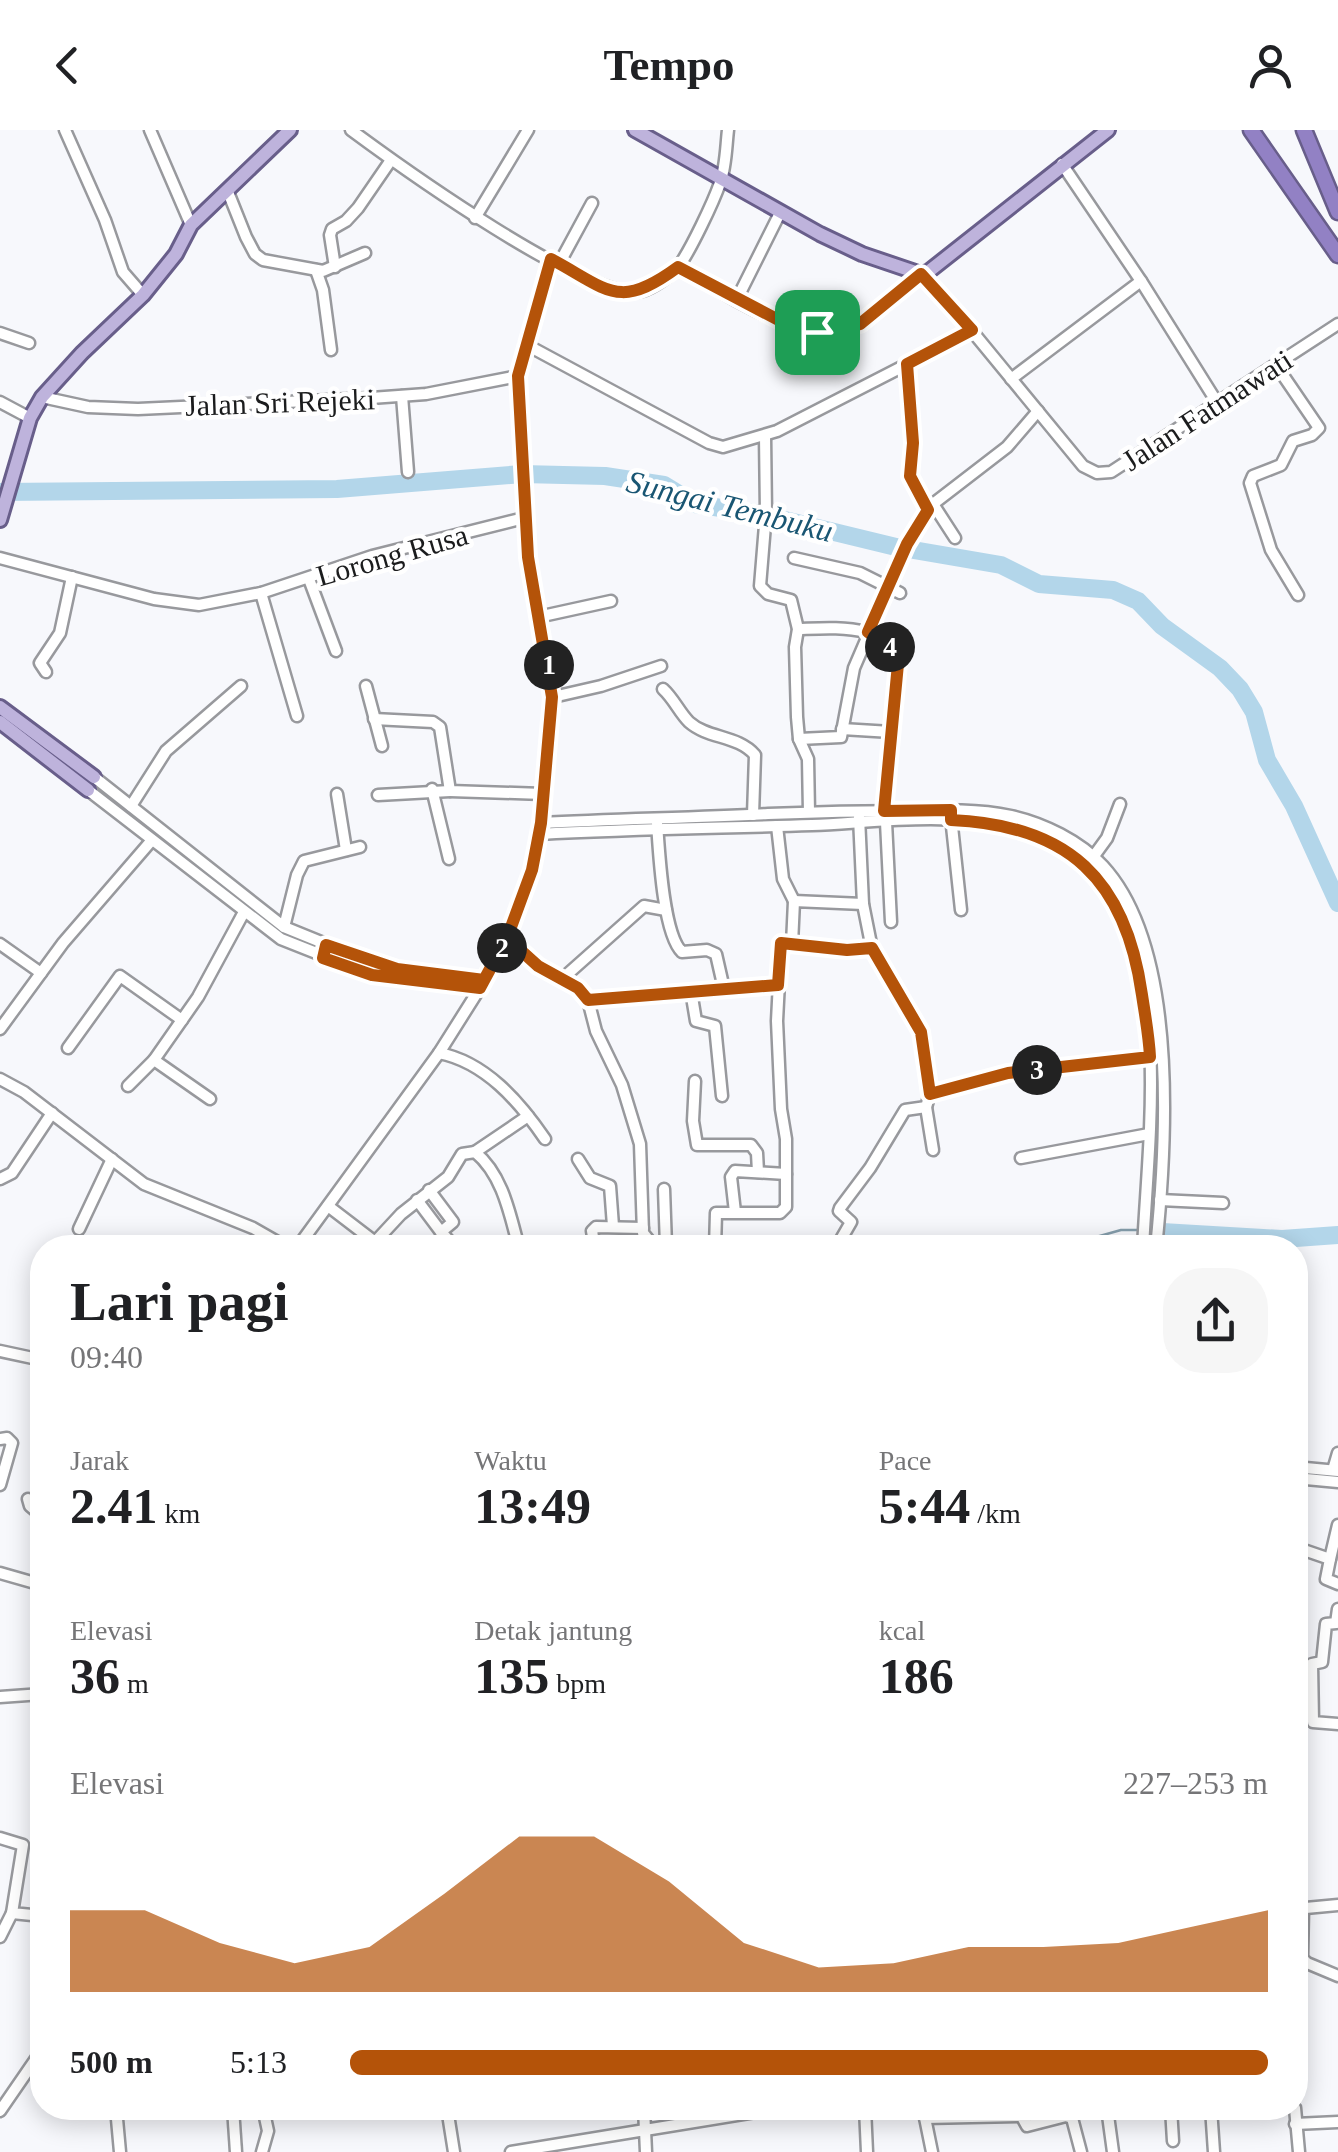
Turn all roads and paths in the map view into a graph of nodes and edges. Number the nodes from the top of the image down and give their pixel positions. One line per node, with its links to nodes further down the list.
1 (65, 130): 28 (street)
2 (150, 130): 19 (street)
3 (290, 130): 14 (main road)
4 (351, 130): 11 (street)
5 (528, 130): 18 (street)
6 (635, 130): 13 (main road)
7 (728, 130): 13 (street)
8 (1108, 130): 12 (main road)
9 (1251, 130): 20 (highway)
10 (1304, 130): 16 (highway)
11 (391, 160): 18 (street); 23 (street)
12 (1062, 164): 26 (main road); 27 (street)
13 (721, 181): 17 (main road); 24 (street)
14 (228, 192): 19 (main road); 25 (street)
15 (592, 203): 22 (street)
16 (1338, 212)
17 (780, 213): 26 (main road); 29 (street)
18 (475, 218): 22 (street)
19 (192, 225): 28 (main road)
20 (1336, 249)
21 (365, 253): 23 (street)
22 (555, 261): 24 (street); 34 (street)
23 (335, 267): 25 (street)
24 (678, 267): 29 (street)
25 (316, 270): 35 (street)
26 (921, 274): 29 (street); 31 (street, Jalan Fatmawati)
27 (1142, 281): 39 (street); 43 (street)
28 (143, 294): 41 (main road)
29 (737, 299)
30 (1338, 324): 37 (street, Jalan Fatmawati)
31 (972, 330): 36 (street); 39 (street, Jalan Fatmawati)
32 (0, 332): 33 (street)
33 (29, 343)
34 (525, 344): 38 (street); 46 (street)
35 (331, 350)
36 (907, 364): 46 (street); 48 (street)
37 (1276, 365): 43 (street, Jalan Fatmawati); 58 (street)
38 (518, 376): 40 (street, Jalan Sri Rejeki); 49 (street)
39 (1011, 378): 44 (street, Jalan Fatmawati)
40 (402, 396): 41 (street, Jalan Sri Rejeki); 47 (street)
41 (42, 397): 45 (main road)
42 (0, 402): 45 (street)
43 (1218, 404): 44 (street, Jalan Fatmawati)
44 (1038, 411): 48 (street)
45 (30, 418): 50 (main road)
46 (765, 436): 61 (street)
47 (408, 472)
48 (930, 507): 51 (street); 56 (street)
49 (524, 518): 55 (street, Lorong Rusa); 60 (street)
50 (0, 520)
51 (956, 538)
52 (0, 558): 54 (street, Lorong Rusa)
53 (794, 558): 56 (street)
54 (72, 577): 57 (street, Lorong Rusa); 65 (street)
55 (308, 579): 57 (street, Lorong Rusa); 63 (street)
56 (894, 590): 62 (street)
57 (261, 593): 71 (street)
58 (1298, 596)
59 (611, 601): 60 (street)
60 (538, 617): 69 (street)
61 (798, 629): 62 (street); 76 (street)
62 (868, 632): 74 (street); 75 (street)
63 (336, 651)
64 (661, 666): 69 (street)
65 (46, 672)
66 (241, 686): 86 (street)
67 (366, 686): 72 (street)
68 (663, 690): 88 (street)
69 (552, 697): 83 (street)
70 (0, 707): 78 (main road)
71 (297, 716)
72 (374, 719): 77 (street); 81 (street)
73 (0, 722): 78 (main road)
74 (842, 728): 75 (street); 76 (street)
75 (891, 732): 90 (street)
76 (799, 738): 87 (street)
77 (382, 746)
78 (74, 770): 79 (main road)
79 (91, 784): 86 (street); 95 (street)
80 (432, 790): 81 (street); 84 (street); 99 (street)
81 (450, 791): 83 (street)
82 (337, 794): 97 (street)
83 (543, 794): 94 (street)
84 (378, 795)
85 (1120, 804): 98 (street)
86 (131, 806): 107 (street)
87 (808, 812): 88 (street); 91 (street)
88 (753, 815): 92 (street)
89 (951, 815): 90 (street); 98 (street); 100 (street); 104 (street)
90 (885, 816): 91 (street); 106 (street)
91 (859, 817): 93 (street); 102 (street)
92 (657, 822): 93 (street); 94 (street); 103 (street)
93 (777, 826): 101 (street)
94 (540, 828): 108 (street)
95 (152, 840): 105 (street); 114 (street)
96 (360, 847): 97 (street)
97 (346, 850): 107 (street)
98 (1094, 857): 100 (street); 150 (street)
99 (448, 859)
100 (1084, 866): 126 (street)
101 (794, 901): 102 (street); 110 (street)
102 (863, 904): 112 (street)
103 (666, 910): 116 (street); 119 (street)
104 (961, 910)
105 (244, 912): 113 (street); 122 (street)
106 (891, 922)
107 (284, 927): 111 (street)
108 (507, 938): 116 (street); 117 (street)
109 (0, 944): 114 (street)
110 (792, 944): 112 (street); 118 (street)
111 (326, 945): 113 (street); 115 (street)
112 (872, 948): 131 (street)
113 (323, 958): 115 (street)
114 (41, 973): 123 (street)
115 (397, 974): 117 (street)
116 (562, 979): 121 (street)
117 (482, 984): 125 (street)
118 (778, 985): 119 (street); 145 (street)
119 (724, 989): 120 (street)
120 (691, 991): 121 (street); 132 (street)
121 (588, 1000): 155 (street)
122 (182, 1020): 124 (street); 127 (street)
123 (0, 1029)
124 (68, 1048)
125 (439, 1052): 136 (street); 152 (street)
126 (1150, 1057): 131 (street); 137 (street)
127 (154, 1060): 130 (street); 133 (street)
128 (0, 1079): 135 (street)
129 (695, 1081): 144 (street)
130 (128, 1086)
131 (930, 1094): 134 (street)
132 (722, 1096)
133 (210, 1099)
134 (926, 1107): 139 (street); 168 (street)
135 (52, 1113): 142 (street); 146 (street)
136 (528, 1116): 138 (street); 140 (street)
137 (1150, 1134): 141 (street); 169 (street)
138 (544, 1139)
139 (933, 1150)
140 (474, 1152): 148 (street); 163 (street)
141 (1021, 1158)
142 (112, 1159): 156 (street); 158 (street)
143 (578, 1159): 154 (street)
144 (758, 1172): 145 (street); 153 (street)
145 (786, 1174): 153 (street)
146 (0, 1178)
147 (664, 1189): 166 (street)
148 (429, 1190): 149 (street); 157 (street)
149 (416, 1200): 157 (street); 161 (street)
150 (1160, 1200): 151 (street); 170 (street)
151 (1222, 1202)
152 (328, 1206): 159 (street); 160 (street)
153 (736, 1212): 167 (street)
154 (612, 1226): 155 (street); 164 (street)
155 (643, 1228): 165 (street)
156 (79, 1229)
157 (442, 1232): 162 (street)
158 (265, 1235)
159 (307, 1235)
160 (366, 1235)
161 (382, 1235)
162 (444, 1235)
163 (515, 1235)
164 (593, 1235)
165 (645, 1235)
166 (666, 1235)
167 (715, 1235)
168 (843, 1235)
169 (1143, 1235)
170 (1157, 1235)
171 (0, 1351): 172 (street)
172 (30, 1357)
173 (0, 1439): 178 (street)
174 (1338, 1452): 176 (street)
175 (1308, 1469): 176 (street)
176 (1336, 1474): 177 (street)
177 (1308, 1477)
178 (0, 1484)
179 (28, 1499): 180 (street)
180 (30, 1506)
181 (1338, 1524): 183 (street)
182 (1308, 1551): 183 (street)
183 (1330, 1559): 186 (street)
184 (0, 1573): 185 (street)
185 (30, 1582)
186 (1338, 1584)
187 (1338, 1609): 190 (street)
188 (30, 1695): 189 (street)
189 (0, 1697)
190 (1338, 1724)
191 (0, 1838): 194 (street)
192 (1338, 1905): 193 (street)
193 (1308, 1907)
194 (12, 1913): 195 (street); 196 (street)
195 (30, 1915)
196 (0, 1936)
197 (1308, 1962): 198 (street)
198 (1338, 1976)
199 (30, 2067): 200 (street)
200 (1, 2107)
201 (117, 2120): 220 (street)
202 (234, 2120): 221 (street)
203 (266, 2120): 222 (street)
204 (449, 2120): 223 (street)
205 (645, 2120): 218 (street)
206 (706, 2120): 218 (street)
207 (865, 2120): 226 (street)
208 (925, 2120): 227 (street)
209 (1024, 2120): 210 (street)
210 (1050, 2120)
211 (1073, 2120): 228 (street)
212 (1109, 2120): 229 (street)
213 (1172, 2120): 219 (street)
214 (1212, 2120): 230 (street)
215 (1296, 2120): 217 (street)
216 (1338, 2122): 217 (street)
217 (1296, 2124): 231 (street)
218 (645, 2130): 224 (street); 225 (street)
219 (1173, 2141)
220 (120, 2152)
221 (236, 2152)
222 (262, 2152)
223 (454, 2152)
224 (511, 2152)
225 (646, 2152)
226 (867, 2152)
227 (932, 2152)
228 (1081, 2152)
229 (1113, 2152)
230 (1214, 2152)
231 (1299, 2152)

